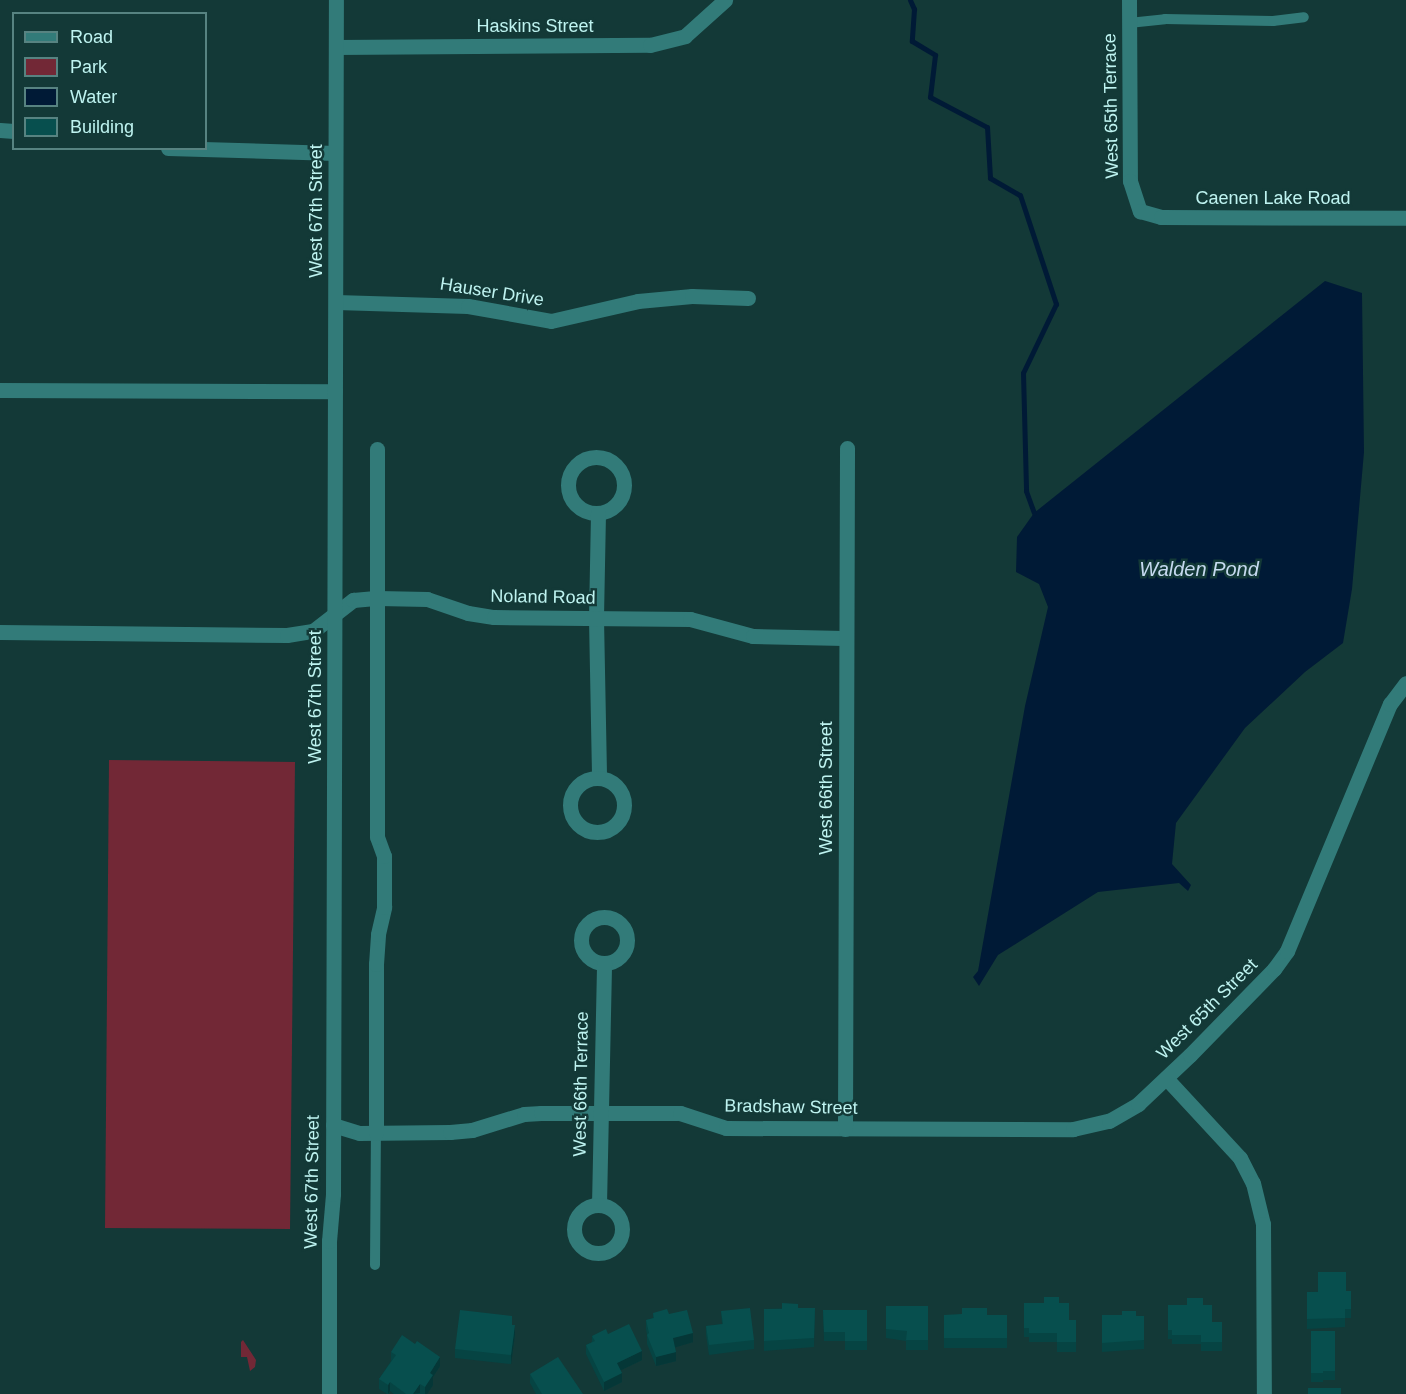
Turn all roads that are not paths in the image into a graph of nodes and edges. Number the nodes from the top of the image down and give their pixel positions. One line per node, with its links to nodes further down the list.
1 (336, 0): 6 (street, West 67th Street)
2 (1129, 0): 5 (street, West 65th Terrace)
3 (723, 2): 6 (street, Haskins Street)
4 (1304, 16): 5 (lane)
5 (1129, 23): 9 (street, West 65th Terrace)
6 (336, 47): 8 (street, West 67th Street)
7 (207, 149): 8 (street)
8 (335, 153): 12 (street, West 67th Street)
9 (1140, 211): 10 (street, Caenen Lake Road)
10 (1406, 218)
11 (748, 298): 12 (street, Hauser Drive)
12 (336, 302): 14 (street, West 67th Street)
13 (0, 390): 14 (street)
14 (335, 391): 19 (street, West 67th Street)
15 (847, 448): 22 (street, West 66th Street)
16 (377, 449): 18 (street)
17 (598, 513): 20 (street)
18 (378, 598): 19 (street, Noland Road); 20 (street, Noland Road); 30 (street)
19 (335, 614): 21 (street, Noland Road); 28 (street, West 67th Street)
20 (596, 618): 22 (street, Noland Road); 24 (street)
21 (0, 632)
22 (844, 638): 29 (street, West 66th Street)
23 (1406, 683): 26 (street, West 65th Street)
24 (599, 778)
25 (603, 963): 27 (street, West 66th Terrace)
26 (1166, 1078): 29 (street, Bradshaw Street); 34 (street, West 65th Street)
27 (600, 1113): 29 (street, Bradshaw Street); 30 (street, Bradshaw Street); 31 (street, West 66th Terrace)
28 (333, 1125): 30 (street, Bradshaw Street); 33 (street, West 67th Street)
29 (845, 1129)
30 (376, 1133): 32 (lane)
31 (599, 1205)
32 (375, 1265)
33 (329, 1394)
34 (1264, 1394)

